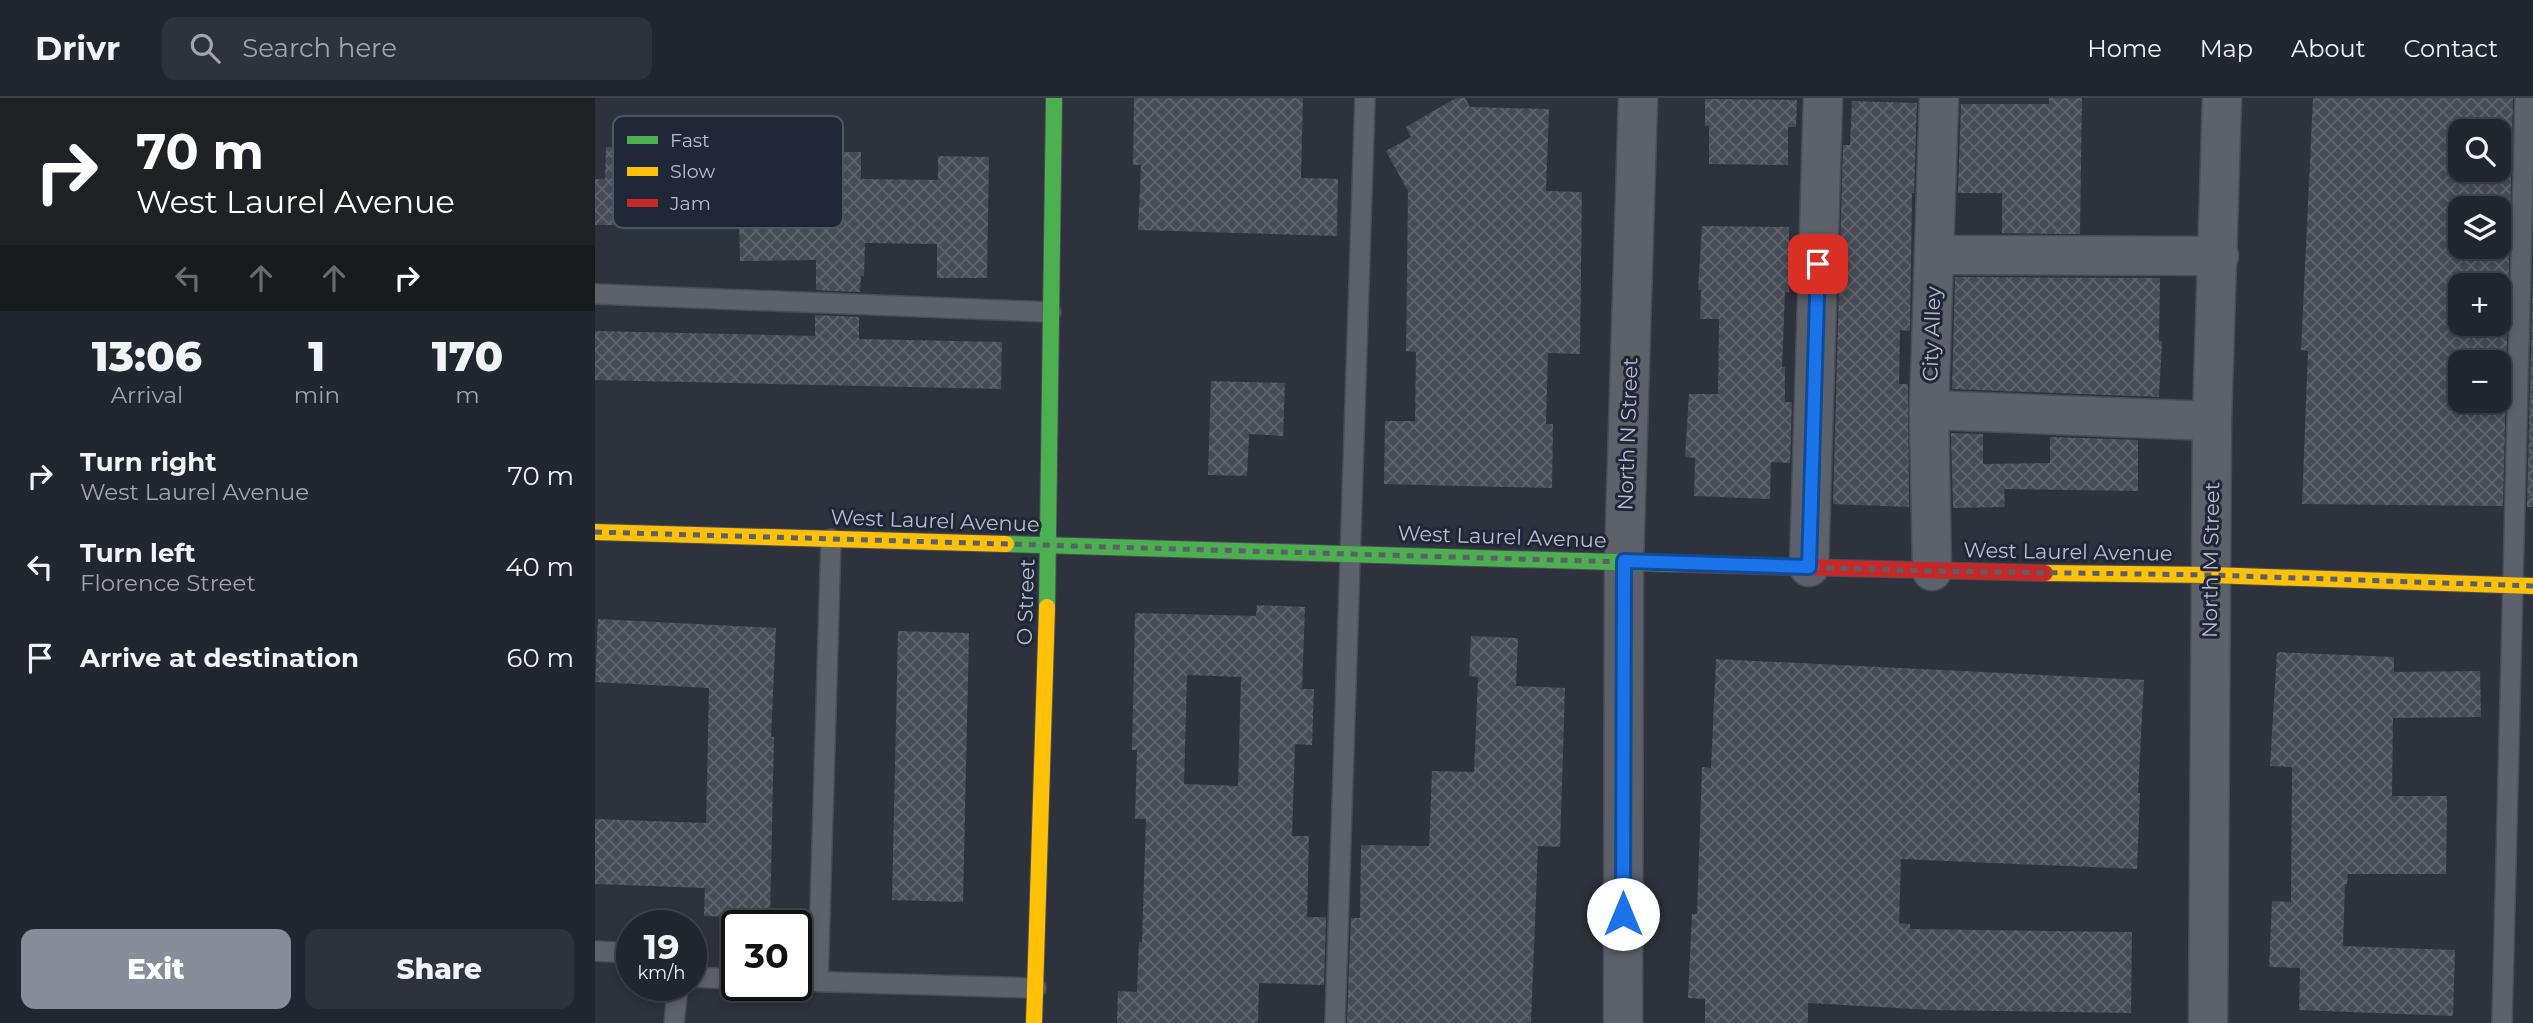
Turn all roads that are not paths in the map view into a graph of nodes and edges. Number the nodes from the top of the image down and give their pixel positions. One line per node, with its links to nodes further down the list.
1 (1040, 98): 2 (street)
2 (1054, 98): 12 (street, O Street)
3 (1364, 98): 18 (lane)
4 (1638, 98): 19 (street, North N Street)
5 (1822, 98): 20 (street)
6 (1939, 98): 9 (street, City Alley)
7 (2222, 98): 10 (street, North M Street)
8 (2525, 98): 23 (lane)
9 (1934, 255): 10 (street); 13 (street, City Alley)
10 (2219, 257): 14 (street, North M Street)
11 (595, 295): 12 (lane)
12 (1051, 312): 17 (street, O Street)
13 (1929, 410): 14 (street); 21 (street, City Alley)
14 (2213, 421): 22 (street, North M Street)
15 (595, 532): 16 (street, West Laurel Avenue)
16 (831, 539): 17 (street, West Laurel Avenue); 28 (lane)
17 (1049, 545): 18 (street, West Laurel Avenue); 29 (street, O Street)
18 (1349, 554): 19 (street, West Laurel Avenue); 33 (lane)
19 (1624, 561): 20 (street, West Laurel Avenue); 34 (street, North N Street)
20 (1809, 567): 21 (street, West Laurel Avenue)
21 (1932, 571): 22 (street, West Laurel Avenue)
22 (2211, 575): 23 (street, West Laurel Avenue); 35 (street, North M Street)
23 (2512, 585): 24 (street, West Laurel Avenue); 36 (lane)
24 (2533, 586)
25 (595, 951): 26 (lane)
26 (616, 952)
27 (812, 981): 28 (lane)
28 (818, 981): 29 (lane)
29 (1035, 988): 32 (street, O Street)
30 (676, 1001): 31 (lane)
31 (674, 1023)
32 (1034, 1023)
33 (1335, 1023)
34 (1623, 1023)
35 (2208, 1023)
36 (2502, 1023)

